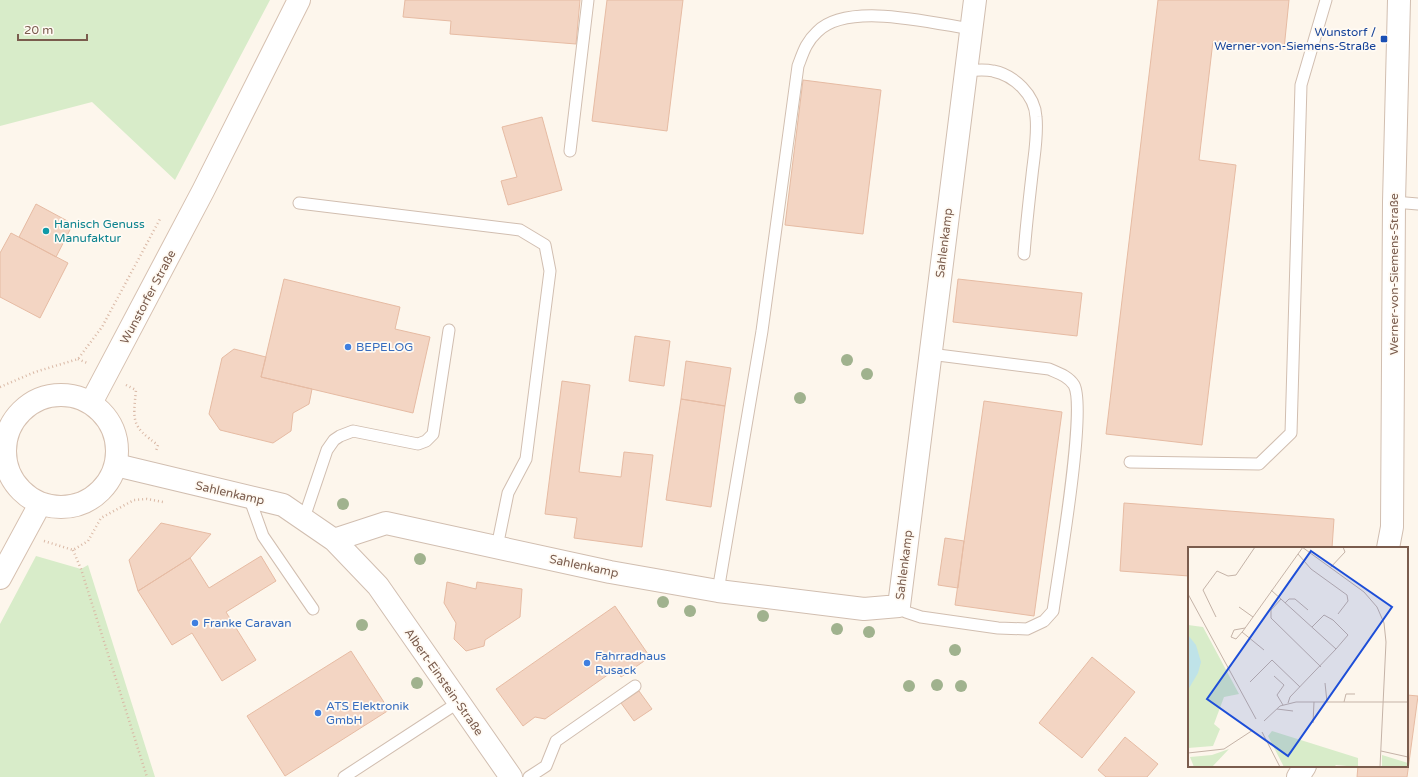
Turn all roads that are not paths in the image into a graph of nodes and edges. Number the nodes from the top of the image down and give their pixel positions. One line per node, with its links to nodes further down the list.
1 (299, 0): 15 (street, Wunstorfer Straße)
2 (588, 0): 8 (lane)
3 (975, 0): 6 (street, Sahlenkamp)
4 (1326, 0): 17 (lane)
5 (1399, 0): 9 (street, Werner-von-Siemens-Straße)
6 (971, 29): 7 (street, Sahlenkamp); 27 (lane)
7 (966, 71): 12 (lane); 14 (street, Sahlenkamp)
8 (570, 151)
9 (1394, 202): 11 (lane); 24 (street, Werner-von-Siemens-Straße)
10 (299, 203): 23 (lane)
11 (1418, 204)
12 (1024, 254)
13 (450, 330): 21 (lane)
14 (930, 354): 28 (street, Sahlenkamp); 28 (lane)
15 (91, 403): 16 (street); 18 (street)
16 (3, 436): 20 (street)
17 (1130, 462)
18 (116, 465): 19 (street, Sahlenkamp); 20 (street)
19 (249, 497): 21 (street, Sahlenkamp); 29 (lane)
20 (40, 504): 25 (street)
21 (304, 518): 22 (street, Sahlenkamp)
22 (334, 540): 23 (street, Sahlenkamp); 26 (street, Sahlenkamp)
23 (497, 547): 27 (street, Sahlenkamp)
24 (1388, 547)
25 (0, 578)
26 (378, 586): 31 (street, Albert-Einstein-Straße)
27 (718, 591): 28 (street, Sahlenkamp)
28 (899, 606)
29 (313, 610)
30 (635, 686): 35 (lane)
31 (458, 702): 33 (lane); 34 (street, Albert-Einstein-Straße)
32 (1305, 767): 36 (street)
33 (344, 777)
34 (511, 777)
35 (529, 777)
36 (1298, 777)

